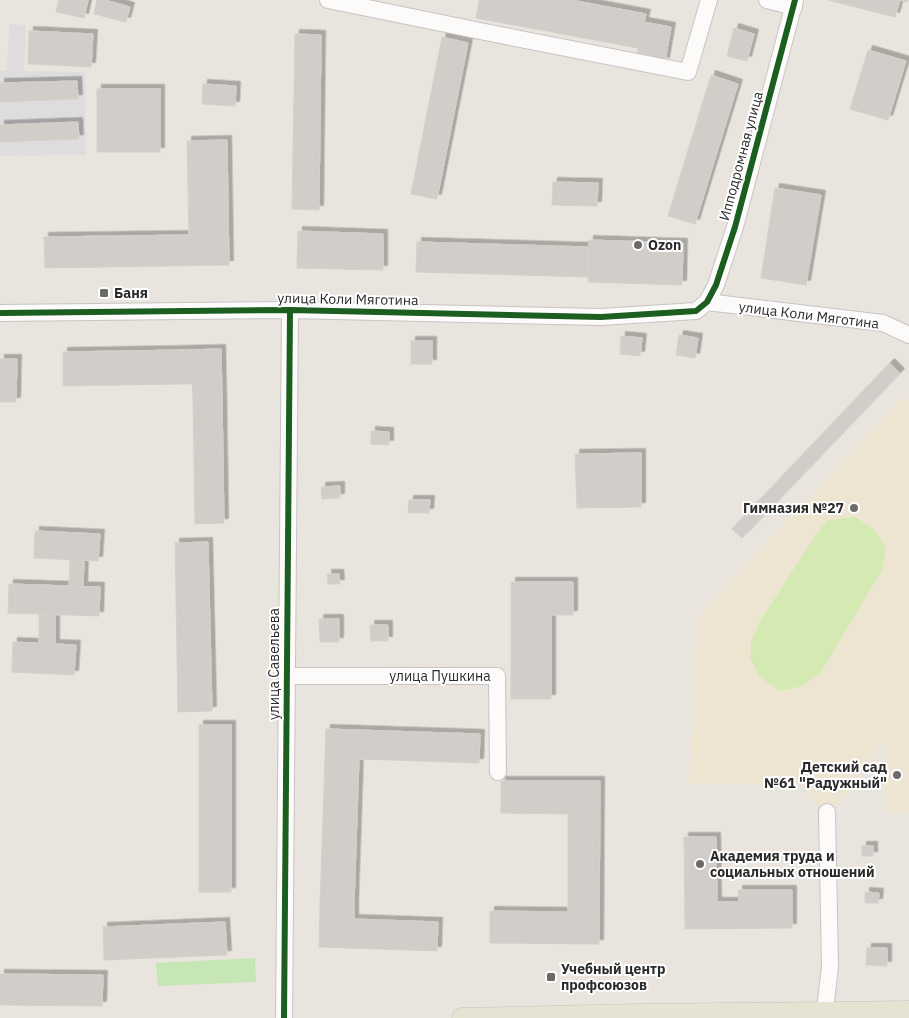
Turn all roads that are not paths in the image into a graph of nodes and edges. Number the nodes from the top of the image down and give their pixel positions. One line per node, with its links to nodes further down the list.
1 (328, 0): 2 (street)
2 (709, 0)
3 (767, 0): 4 (street)
4 (794, 4): 5 (street, Ипподромная улица)
5 (701, 306): 6 (street, улица Коли Мяготина); 8 (street, улица Коли Мяготина)
6 (290, 310): 7 (street, улица Коли Мяготина); 9 (street, улица Савельева)
7 (0, 313)
8 (909, 335)
9 (287, 676): 10 (street, улица Пушкина); 14 (street, улица Савельева)
10 (498, 772)
11 (827, 812): 13 (street)
12 (909, 1011): 13 (main road)
13 (824, 1015): 15 (main road)
14 (284, 1018)
15 (462, 1018)

